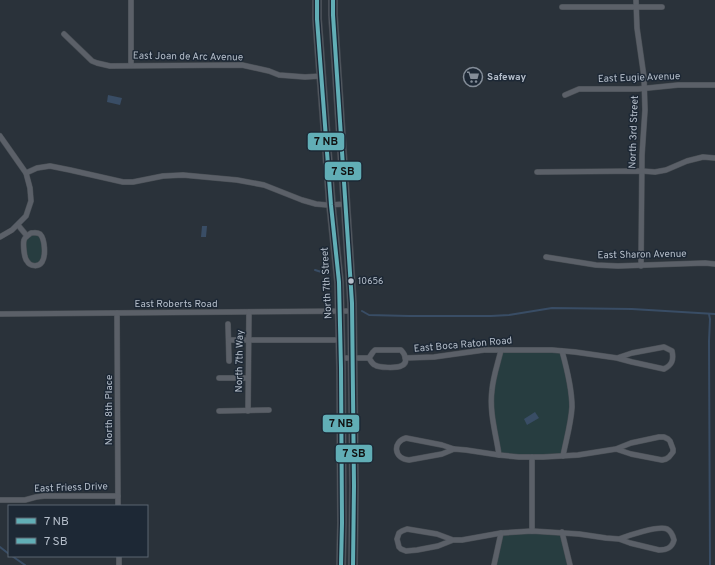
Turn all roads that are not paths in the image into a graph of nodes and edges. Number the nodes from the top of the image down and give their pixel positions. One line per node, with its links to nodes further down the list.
1 (131, 0): 9 (street)
2 (317, 0): 10 (main road, North 7th Street)
3 (333, 0): 19 (main road)
4 (636, 0): 6 (street, North 3rd Street)
5 (562, 7): 6 (street)
6 (636, 7): 7 (street); 12 (street, North 3rd Street)
7 (662, 7)
8 (64, 34): 9 (street, East Joan de Arc Avenue)
9 (131, 65): 10 (street, East Joan de Arc Avenue)
10 (322, 76): 20 (main road, North 7th Street)
11 (715, 85): 12 (street, East Eugie Avenue)
12 (644, 88): 13 (street, East Eugie Avenue); 16 (street, North 3rd Street)
13 (565, 94)
14 (0, 136): 18 (street)
15 (715, 158): 16 (street)
16 (642, 171): 17 (street); 26 (street, North 3rd Street)
17 (537, 172)
18 (26, 173): 20 (street); 21 (street)
19 (346, 204): 20 (street); 27 (main road)
20 (332, 205): 29 (main road, North 7th Street)
21 (18, 225): 22 (street); 23 (street)
22 (27, 236): 22 (street)
23 (0, 237)
24 (546, 258): 26 (street, East Sharon Avenue)
25 (715, 264): 26 (street, East Sharon Avenue)
26 (641, 266)
27 (352, 311): 29 (street, East Roberts Road); 39 (main road)
28 (249, 312): 29 (street, East Roberts Road); 30 (street, East Roberts Road); 35 (street, North 7th Way)
29 (339, 312): 34 (main road, North 7th Street)
30 (117, 313): 31 (street, East Roberts Road); 56 (street, North 8th Place)
31 (0, 314)
32 (228, 324): 33 (street)
33 (229, 340): 35 (street); 43 (street)
34 (340, 340): 35 (street); 38 (main road, North 7th Street)
35 (249, 341): 45 (street, North 7th Way)
36 (501, 350): 37 (street, East Boca Raton Road); 41 (street, East Boca Raton Road); 51 (street)
37 (562, 351): 42 (street, East Boca Raton Road); 52 (street)
38 (341, 358): 39 (street, East Boca Raton Road); 54 (main road, North 7th Street)
39 (353, 358): 40 (street, East Boca Raton Road); 55 (main road)
40 (369, 358): 41 (street, East Boca Raton Road); 41 (street, East Boca Raton Road)
41 (405, 358)
42 (617, 358): 42 (street, East Boca Raton Road)
43 (229, 361)
44 (219, 378): 45 (street)
45 (248, 378): 48 (street, North 7th Way)
46 (268, 410): 48 (street)
47 (219, 411): 48 (street)
48 (248, 411)
49 (454, 449): 49 (street); 51 (street)
50 (616, 449): 50 (street); 52 (street)
51 (499, 455): 53 (street)
52 (562, 456): 53 (street)
53 (532, 457): 59 (street)
54 (341, 486): 55 (main road); 64 (main road, North 7th Street)
55 (354, 486): 65 (main road)
56 (118, 496): 57 (street, East Friess Drive); 58 (street, North 8th Place)
57 (0, 500)
58 (118, 505)
59 (532, 531): 60 (street); 61 (street)
60 (562, 532): 62 (street); 67 (street)
61 (500, 533): 63 (street); 66 (street)
62 (619, 539): 62 (street)
63 (453, 540): 63 (street)
64 (341, 565)
65 (352, 565)
66 (494, 565)
67 (570, 565)

